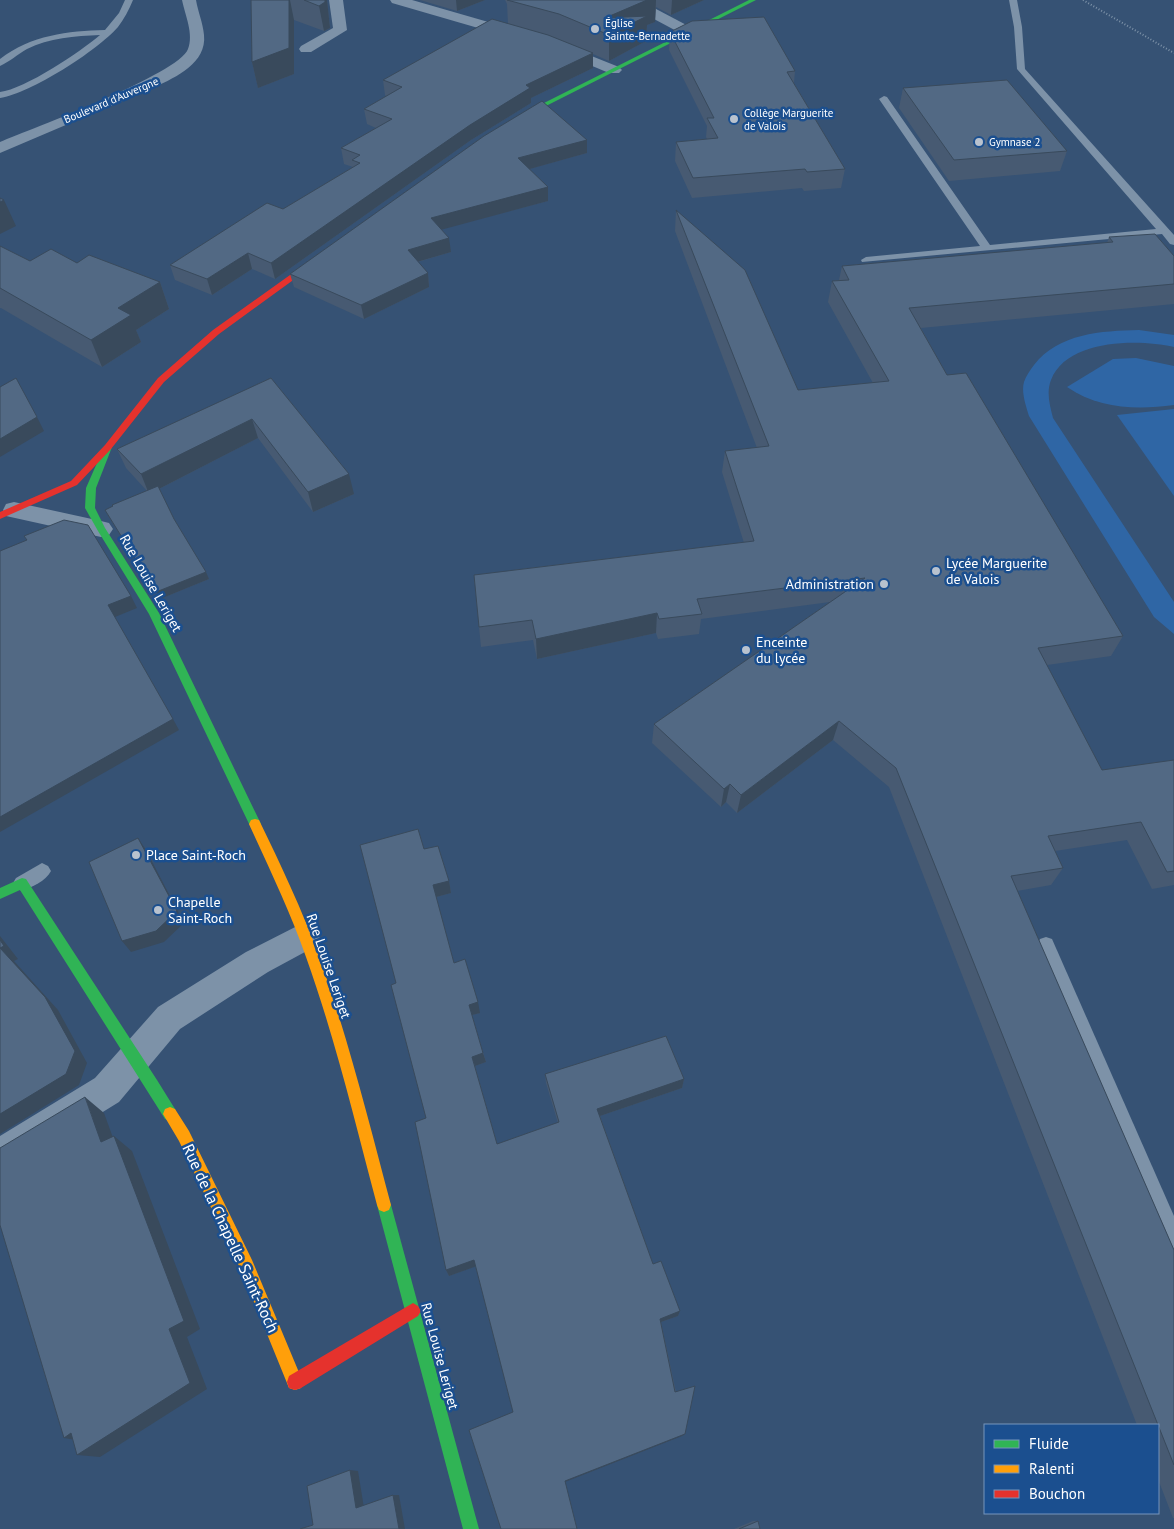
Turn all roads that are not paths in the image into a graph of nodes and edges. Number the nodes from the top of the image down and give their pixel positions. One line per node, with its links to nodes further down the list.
1 (129, 0): 8 (lane)
2 (189, 0): 16 (street, Boulevard d'Auvergne)
3 (336, 0): 10 (street)
4 (397, 0): 12 (street)
5 (629, 0): 9 (street)
6 (753, 0): 9 (street)
7 (1013, 0): 17 (lane)
8 (108, 32): 11 (lane); 13 (lane)
9 (689, 32): 12 (street)
10 (306, 50)
11 (0, 63)
12 (614, 70): 15 (street)
13 (0, 95)
14 (884, 99): 19 (lane)
15 (508, 126)
16 (0, 148)
17 (1164, 232): 18 (lane); 19 (lane)
18 (1174, 242)
19 (988, 248): 21 (lane)
20 (328, 252): 22 (street)
21 (866, 260)
22 (108, 446): 23 (street); 24 (street, Rue Louise Leriget)
23 (7, 513): 24 (street)
24 (101, 529): 28 (street, Rue Louise Leriget)
25 (42, 871): 26 (lane)
26 (22, 883): 27 (street); 30 (street, Rue de la Chapelle Saint-Roch)
27 (0, 894)
28 (305, 936): 30 (street); 33 (street, Rue Louise Leriget)
29 (1046, 945): 32 (lane)
30 (136, 1057): 31 (street); 33 (street, Rue de la Chapelle Saint-Roch)
31 (0, 1156)
32 (1174, 1240)
33 (413, 1311): 34 (street, Rue Louise Leriget)
34 (471, 1529)

